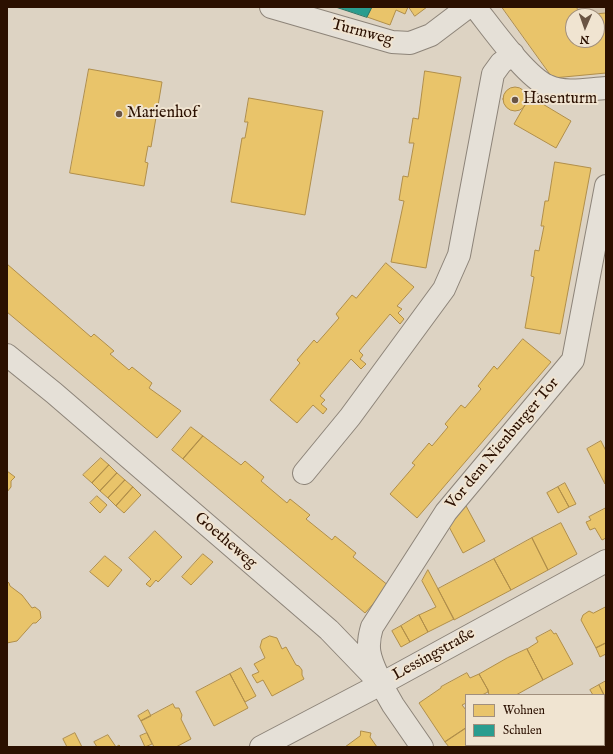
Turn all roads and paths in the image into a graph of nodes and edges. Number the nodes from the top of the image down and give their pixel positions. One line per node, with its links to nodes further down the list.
1 (271, 7): 2 (street, Turmweg)
2 (468, 7)
3 (475, 7): 4 (street)
4 (513, 54): 5 (street); 8 (street)
5 (606, 88)
6 (606, 186): 10 (street, Vor dem Nienburger Tor)
7 (7, 355): 10 (street, Goetheweg)
8 (304, 473)
9 (606, 560): 10 (street, Lessingstraße)
10 (382, 684): 11 (street, Lessingstraße); 12 (street, Goetheweg)
11 (262, 747)
12 (422, 747)

